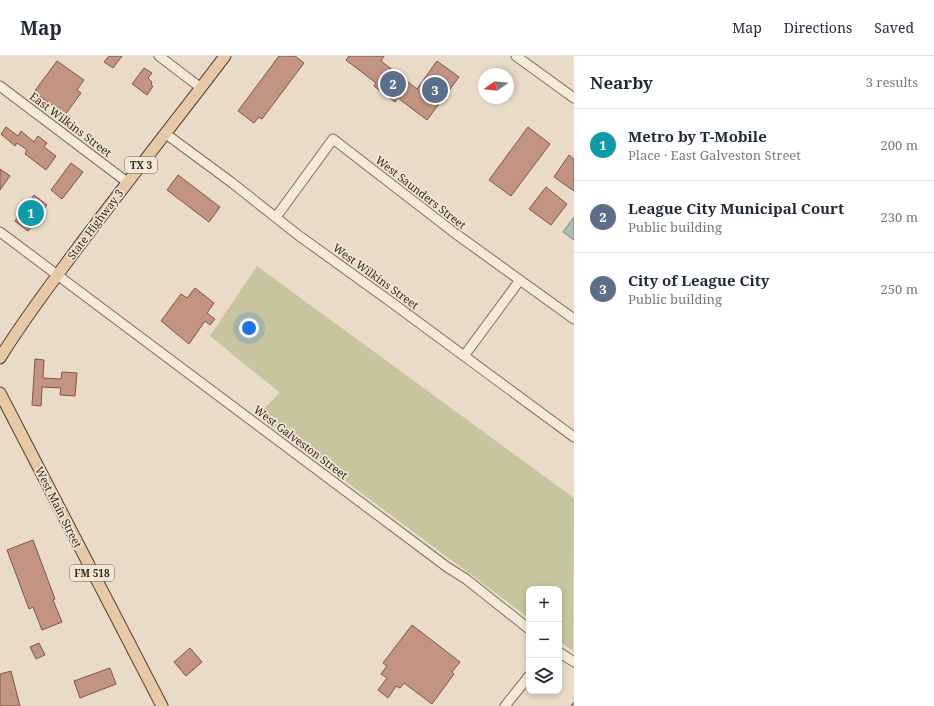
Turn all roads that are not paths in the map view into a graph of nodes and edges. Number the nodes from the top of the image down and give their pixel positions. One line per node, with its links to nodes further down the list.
1 (159, 56): 5 (street)
2 (225, 56): 5 (main road, State Highway 3 / TX 3)
3 (516, 56): 6 (street)
4 (0, 86): 8 (street, East Wilkins Street)
5 (201, 88): 7 (main road, State Highway 3 / TX 3)
6 (574, 98)
7 (166, 134): 8 (main road, State Highway 3 / TX 3); 9 (street, West Wilkins Street)
8 (127, 182): 11 (main road, State Highway 3 / TX 3)
9 (276, 216): 12 (street, West Saunders Street); 14 (street, West Wilkins Street)
10 (0, 232): 11 (street, West Galveston Street)
11 (58, 275): 15 (main road, State Highway 3 / TX 3); 18 (street, West Galveston Street)
12 (520, 280): 13 (street, West Saunders Street); 14 (street)
13 (574, 318)
14 (464, 356): 17 (street, West Wilkins Street)
15 (0, 358)
16 (0, 393): 22 (main road, West Main Street / FM 518)
17 (574, 437)
18 (526, 627)
19 (562, 654): 20 (street)
20 (574, 662)
21 (526, 680): 23 (street)
22 (162, 706)
23 (505, 706)

